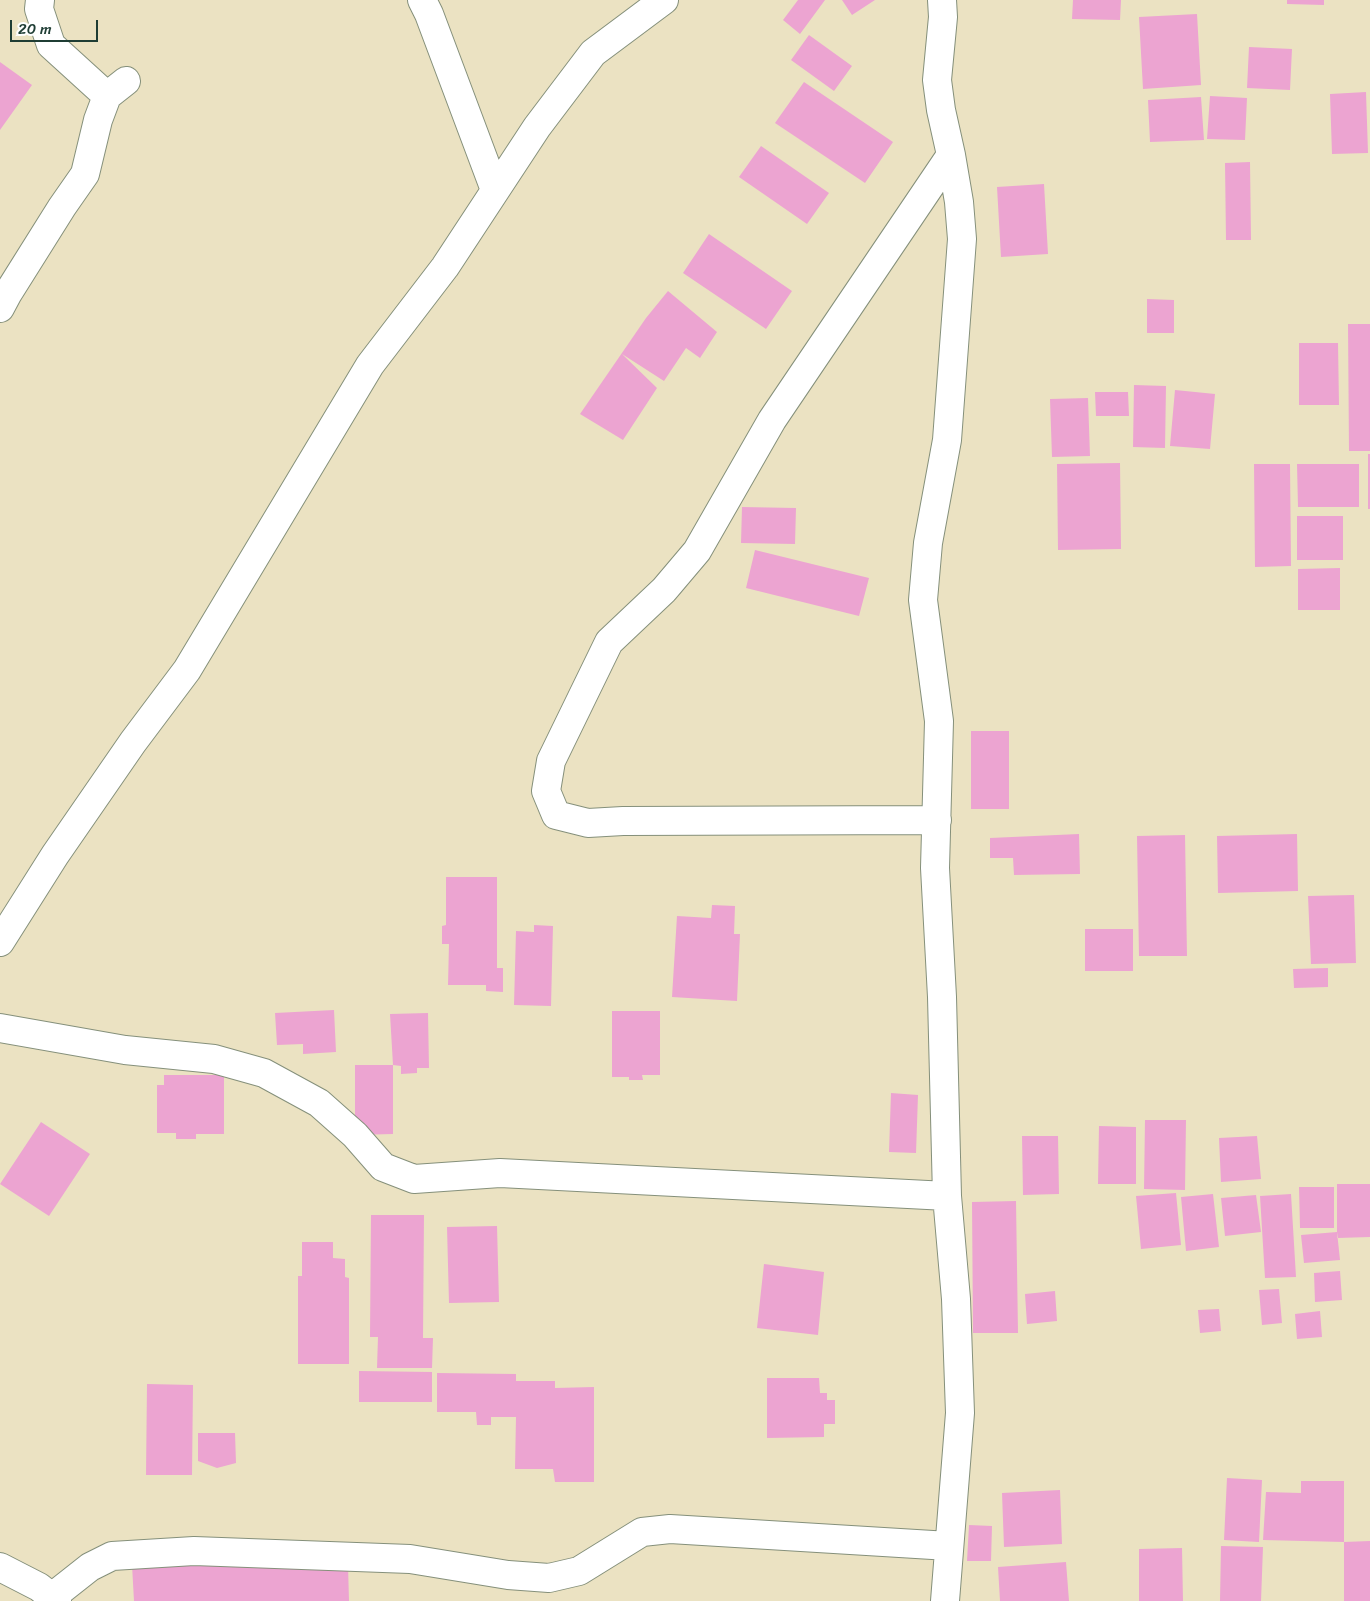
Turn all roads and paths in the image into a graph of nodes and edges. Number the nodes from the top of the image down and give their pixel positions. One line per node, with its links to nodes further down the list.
1 (40, 0): 7 (street)
2 (422, 0): 6 (street)
3 (664, 0): 6 (street)
4 (942, 0): 5 (street)
5 (951, 155): 8 (street); 8 (street)
6 (495, 190): 9 (street)
7 (0, 308)
8 (937, 820): 11 (street)
9 (0, 942)
10 (0, 1028): 11 (street)
11 (947, 1196): 12 (street)
12 (949, 1546): 14 (street); 15 (street)
13 (0, 1567): 14 (street)
14 (54, 1599)
15 (945, 1601)

